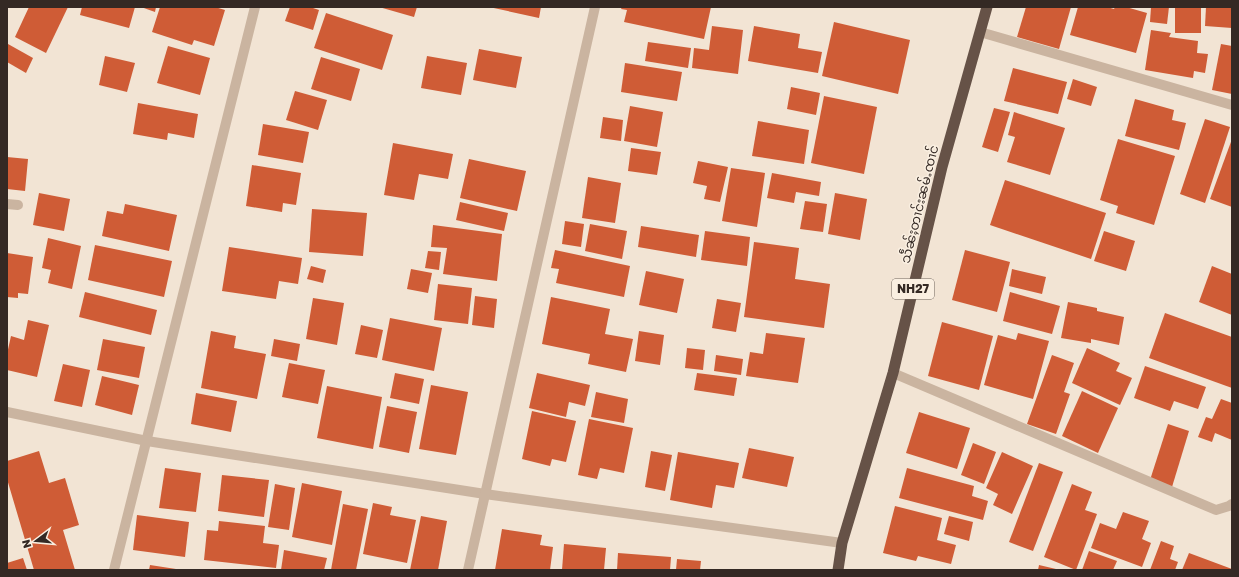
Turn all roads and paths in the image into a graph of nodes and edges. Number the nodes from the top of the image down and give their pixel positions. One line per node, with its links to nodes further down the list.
1 (255, 7): 10 (street)
2 (595, 7): 11 (street)
3 (987, 7): 4 (highway, သဵၼ်ႈတၢင်းၼမ်ႉၸၢင် / NH27)
4 (980, 32): 5 (street); 8 (highway, သဵၼ်ႈတၢင်းၼမ်ႉၸၢင် / NH27)
5 (1232, 104)
6 (7, 204): 7 (street)
7 (18, 204)
8 (893, 373): 12 (street); 13 (highway, သဵၼ်ႈတၢင်းၼမ်ႉၸၢင် / NH27)
9 (7, 412): 10 (street)
10 (147, 441): 11 (street); 14 (street)
11 (485, 494): 13 (street); 15 (street)
12 (1232, 504)
13 (842, 543): 16 (highway, သဵၼ်ႈတၢင်းၼမ်ႉၸၢင် / NH27)
14 (114, 570)
15 (468, 570)
16 (838, 570)

